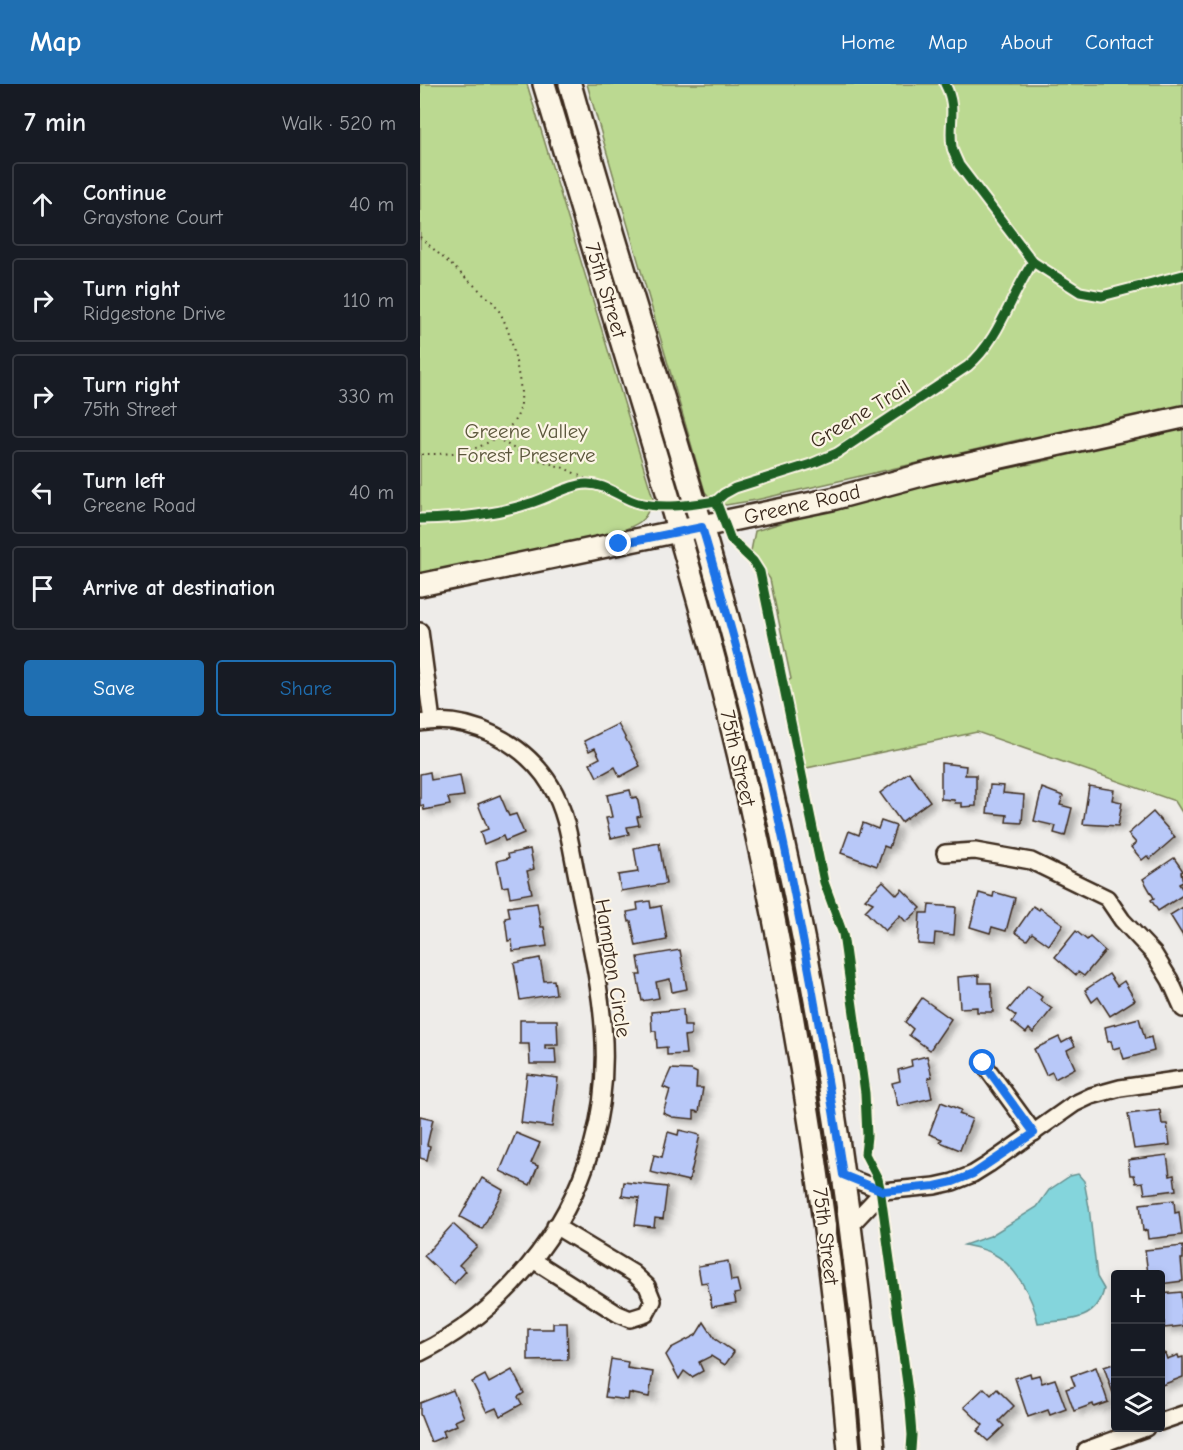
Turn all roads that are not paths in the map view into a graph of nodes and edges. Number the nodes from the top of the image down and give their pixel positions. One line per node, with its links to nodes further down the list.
1 (543, 84): 5 (main road, 75th Street)
2 (570, 84): 4 (main road, 75th Street)
3 (1183, 417): 4 (main road, Greene Road)
4 (702, 527): 5 (main road, Greene Road); 14 (main road, 75th Street)
5 (679, 532): 6 (main road, Greene Road); 23 (main road, 75th Street)
6 (420, 585)
7 (420, 631): 8 (street)
8 (426, 722): 16 (street, Hampton Circle)
9 (945, 853): 10 (street)
10 (1183, 1009)
11 (983, 1063): 13 (street)
12 (1183, 1079): 13 (street)
13 (1034, 1133): 15 (street)
14 (843, 1175): 15 (street); 17 (main road, 75th Street)
15 (883, 1191): 17 (street)
16 (555, 1226): 18 (street, Hampton Circle); 18 (street)
17 (849, 1227): 24 (main road, 75th Street)
18 (533, 1260): 19 (street, Hampton Circle)
19 (420, 1353)
20 (1183, 1414): 21 (street)
21 (1165, 1421)
22 (1135, 1432): 25 (street)
23 (849, 1450)
24 (874, 1450)
25 (1086, 1450)

